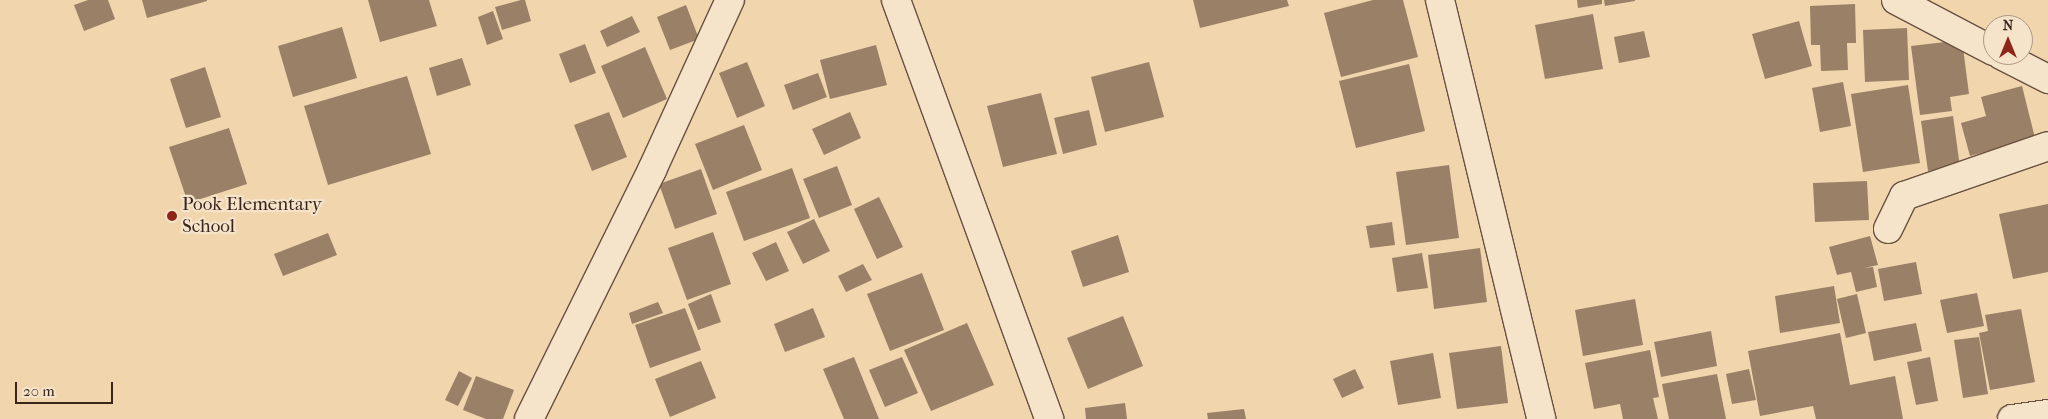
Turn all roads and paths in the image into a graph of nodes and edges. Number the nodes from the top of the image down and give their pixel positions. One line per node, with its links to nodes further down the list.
1 (730, 0): 11 (street)
2 (896, 0): 12 (street)
3 (1440, 0): 13 (street)
4 (1896, 0): 5 (street)
5 (1983, 46)
6 (2021, 65): 7 (street)
7 (2048, 79)
8 (2048, 146): 9 (street)
9 (1888, 229)
10 (2048, 414): 14 (street)
11 (529, 419)
12 (1049, 419)
13 (1541, 419)
14 (2012, 419)

